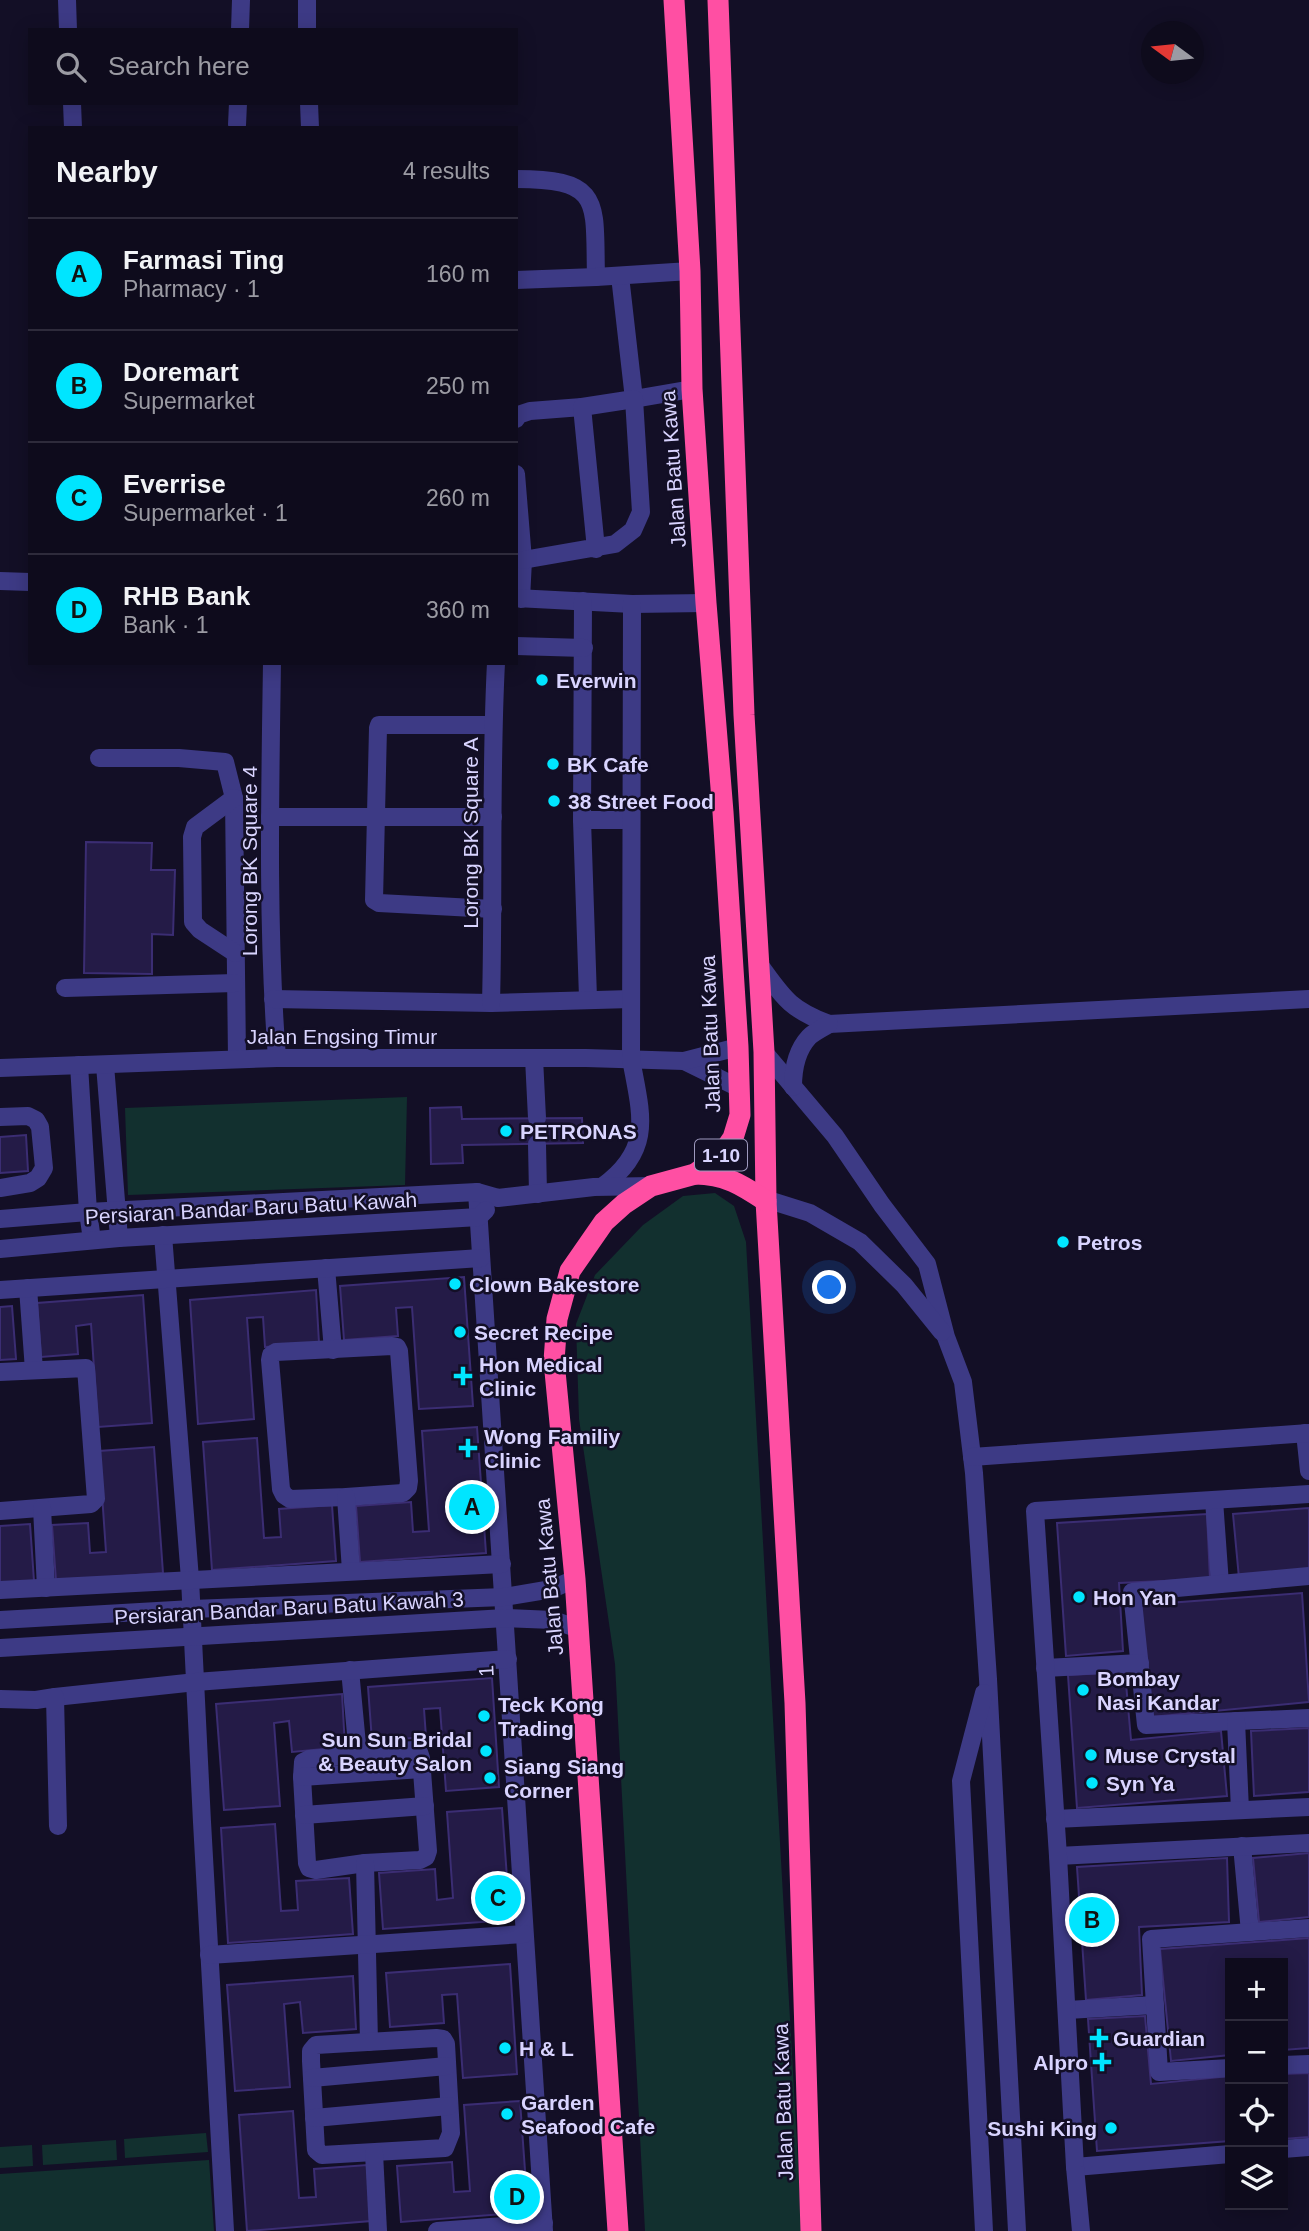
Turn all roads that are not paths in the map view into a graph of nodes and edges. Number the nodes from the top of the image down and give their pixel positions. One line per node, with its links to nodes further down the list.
1 (66, 0): 6 (street)
2 (241, 0): 7 (street)
3 (307, 0): 8 (street)
4 (674, 0): 16 (highway, Jalan Batu Kawa / 1-10)
5 (718, 0): 47 (highway, Jalan Batu Kawa / 1-10)
6 (68, 28)
7 (240, 28)
8 (307, 28)
9 (72, 105): 12 (street)
10 (238, 105): 13 (street)
11 (310, 105): 14 (street)
12 (73, 126)
13 (238, 126)
14 (310, 126)
15 (518, 179): 18 (street)
16 (690, 271): 17 (street); 20 (highway, Jalan Batu Kawa / 1-10)
17 (620, 275): 18 (street); 21 (street)
18 (596, 278): 19 (street)
19 (518, 280)
20 (692, 389): 21 (street); 31 (highway, Jalan Batu Kawa / 1-10)
21 (634, 400): 22 (street); 25 (street)
22 (582, 407): 23 (street); 25 (street)
23 (518, 415)
24 (518, 499): 26 (street)
25 (596, 549): 26 (street)
26 (523, 560): 29 (street)
27 (0, 581): 28 (street)
28 (28, 582)
29 (518, 599): 30 (street)
30 (583, 601): 32 (street); 34 (street)
31 (706, 603): 32 (street); 56 (highway, Jalan Batu Kawa / 1-10)
32 (632, 604): 44 (street)
33 (518, 646): 34 (street)
34 (584, 648): 43 (street)
35 (272, 665): 40 (street, Lorong BK Square 4)
36 (496, 665): 37 (street, Lorong BK Square A)
37 (493, 725): 41 (street, Lorong BK Square A); 42 (street)
38 (99, 758): 39 (street)
39 (234, 798): 46 (street); 46 (street)
40 (270, 817): 42 (street); 50 (street, Lorong BK Square 4)
41 (493, 817): 42 (street); 45 (street, Lorong BK Square A)
42 (375, 818): 45 (street)
43 (582, 820): 44 (street); 51 (street)
44 (631, 820): 52 (street)
45 (494, 909): 54 (street, Lorong BK Square A)
46 (235, 953): 48 (street)
47 (759, 964): 55 (street); 57 (highway, Jalan Batu Kawa / 1-10)
48 (235, 983): 49 (street); 60 (street)
49 (65, 988)
50 (272, 999): 54 (street); 58 (street, Lorong BK Square 4)
51 (588, 999): 52 (street); 54 (street)
52 (631, 999): 61 (street)
53 (1309, 999): 55 (street)
54 (491, 1003)
55 (829, 1024): 66 (street)
56 (738, 1047): 62 (street, Jalan Engsing Timur); 67 (highway, Jalan Batu Kawa / 1-10)
57 (764, 1052): 66 (street); 78 (highway, Jalan Batu Kawa / 1-10)
58 (277, 1058): 59 (street, Jalan Engsing Timur); 60 (street, Jalan Engsing Timur)
59 (534, 1058): 61 (street, Jalan Engsing Timur); 69 (street)
60 (237, 1059): 64 (street, Jalan Engsing Timur)
61 (631, 1059): 62 (street, Jalan Engsing Timur); 72 (street)
62 (684, 1061): 67 (street, Jalan Engsing Timur)
63 (79, 1065): 64 (street, Jalan Engsing Timur); 65 (street, Jalan Engsing Timur); 80 (street)
64 (105, 1065): 79 (street)
65 (0, 1068)
66 (793, 1087): 93 (street)
67 (739, 1088): 71 (highway, Jalan Batu Kawa / 1-10)
68 (0, 1117): 74 (street)
69 (537, 1118)
70 (537, 1144): 76 (street)
71 (695, 1174): 73 (highway, Jalan Batu Kawa / 1-10); 78 (highway)
72 (603, 1186): 73 (street, Persiaran Bandar Baru Batu Kawah); 76 (street, Persiaran Bandar Baru Batu Kawah)
73 (651, 1186): 109 (highway, Jalan Batu Kawa / 1-10)
74 (9, 1188): 82 (street)
75 (477, 1192): 77 (street, Persiaran Bandar Baru Batu Kawah); 79 (street, Persiaran Bandar Baru Batu Kawah); 81 (street, 1)
76 (538, 1194): 77 (street, Persiaran Bandar Baru Batu Kawah)
77 (498, 1198): 81 (street)
78 (766, 1201): 93 (street); 168 (highway, Jalan Batu Kawa / 1-10)
79 (117, 1210): 80 (street, Persiaran Bandar Baru Batu Kawah); 85 (street)
80 (88, 1212): 82 (street, Persiaran Bandar Baru Batu Kawah); 86 (street)
81 (479, 1217): 84 (street, Persiaran Bandar Baru Batu Kawah); 88 (street, 1)
82 (18, 1218): 83 (street, Persiaran Bandar Baru Batu Kawah)
83 (0, 1219)
84 (163, 1235): 85 (street, Persiaran Bandar Baru Batu Kawah); 90 (street)
85 (118, 1238): 86 (street, Persiaran Bandar Baru Batu Kawah)
86 (92, 1240): 87 (street, Persiaran Bandar Baru Batu Kawah)
87 (0, 1249)
88 (481, 1258): 89 (street); 105 (street, 1)
89 (326, 1268): 90 (street); 94 (street)
90 (167, 1278): 91 (street); 108 (street)
91 (28, 1288): 92 (street); 95 (street)
92 (0, 1290)
93 (946, 1337): 98 (street)
94 (333, 1350): 101 (street); 101 (street)
95 (34, 1370): 96 (street); 103 (street)
96 (0, 1372)
97 (1307, 1433): 98 (street); 99 (street)
98 (972, 1457): 124 (street)
99 (1309, 1471)
100 (1309, 1494): 102 (street)
101 (346, 1497): 106 (street)
102 (1214, 1500): 110 (street); 122 (street)
103 (42, 1508): 104 (street); 111 (street)
104 (0, 1511)
105 (502, 1564): 106 (street); 113 (street, 1)
106 (351, 1572): 108 (street)
107 (1309, 1576): 110 (street)
108 (190, 1579): 111 (street); 114 (street)
109 (575, 1579): 113 (street, Persiaran Bandar Baru Batu Kawah 3); 117 (highway, Jalan Batu Kawa / 1-10)
110 (1220, 1584): 121 (street)
111 (46, 1588): 112 (street)
112 (0, 1590)
113 (504, 1597): 114 (street, Persiaran Bandar Baru Batu Kawah 3); 115 (street, 1)
114 (192, 1609): 116 (street, Persiaran Bandar Baru Batu Kawah 3); 118 (street)
115 (505, 1618): 117 (street, Persiaran Bandar Baru Batu Kawah 3); 118 (street, Persiaran Bandar Baru Batu Kawah 3); 120 (street, 1)
116 (0, 1620)
117 (579, 1629): 167 (highway, Jalan Batu Kawa / 1-10)
118 (193, 1636): 119 (street, Persiaran Bandar Baru Batu Kawah 3); 125 (street)
119 (0, 1648)
120 (508, 1659): 123 (street); 145 (street, 1)
121 (1140, 1663): 122 (street); 129 (street)
122 (1045, 1668): 137 (street)
123 (351, 1670): 125 (street); 130 (street)
124 (988, 1679): 169 (street); 170 (street)
125 (196, 1682): 126 (street); 147 (street)
126 (55, 1697): 127 (street); 138 (street)
127 (0, 1699)
128 (1309, 1718): 129 (street)
129 (1236, 1721): 135 (street)
130 (358, 1755): 131 (street); 132 (street)
131 (422, 1769): 132 (street); 133 (street)
132 (302, 1777): 136 (street)
133 (425, 1806): 136 (street); 142 (street)
134 (1309, 1807): 135 (street)
135 (1240, 1810): 137 (street)
136 (304, 1815): 142 (street)
137 (1055, 1819): 141 (street)
138 (58, 1826)
139 (1309, 1843): 140 (street)
140 (1242, 1846): 141 (street); 144 (street)
141 (1058, 1856): 149 (street)
142 (365, 1863): 146 (street)
143 (1309, 1928): 144 (street)
144 (1250, 1932): 148 (street)
145 (524, 1934): 146 (street); 163 (street, 1)
146 (367, 1945): 147 (street); 150 (street)
147 (209, 1955): 164 (street)
148 (1155, 2005): 149 (street); 154 (street)
149 (1066, 2010): 162 (street)
150 (369, 2042): 153 (street); 155 (street)
151 (1309, 2064): 152 (street)
152 (1288, 2065)
153 (447, 2066): 155 (street); 156 (street)
154 (1225, 2068)
155 (312, 2078): 157 (street)
156 (449, 2106): 157 (street); 160 (street)
157 (314, 2118): 160 (street)
158 (1309, 2147): 159 (street)
159 (1288, 2149)
160 (374, 2153): 165 (street)
161 (1225, 2154): 162 (street)
162 (1075, 2167): 171 (street)
163 (544, 2227): 166 (street)
164 (225, 2231)
165 (378, 2231)
166 (437, 2231)
167 (618, 2231)
168 (811, 2231)
169 (985, 2231)
170 (1017, 2231)
171 (1080, 2231)

